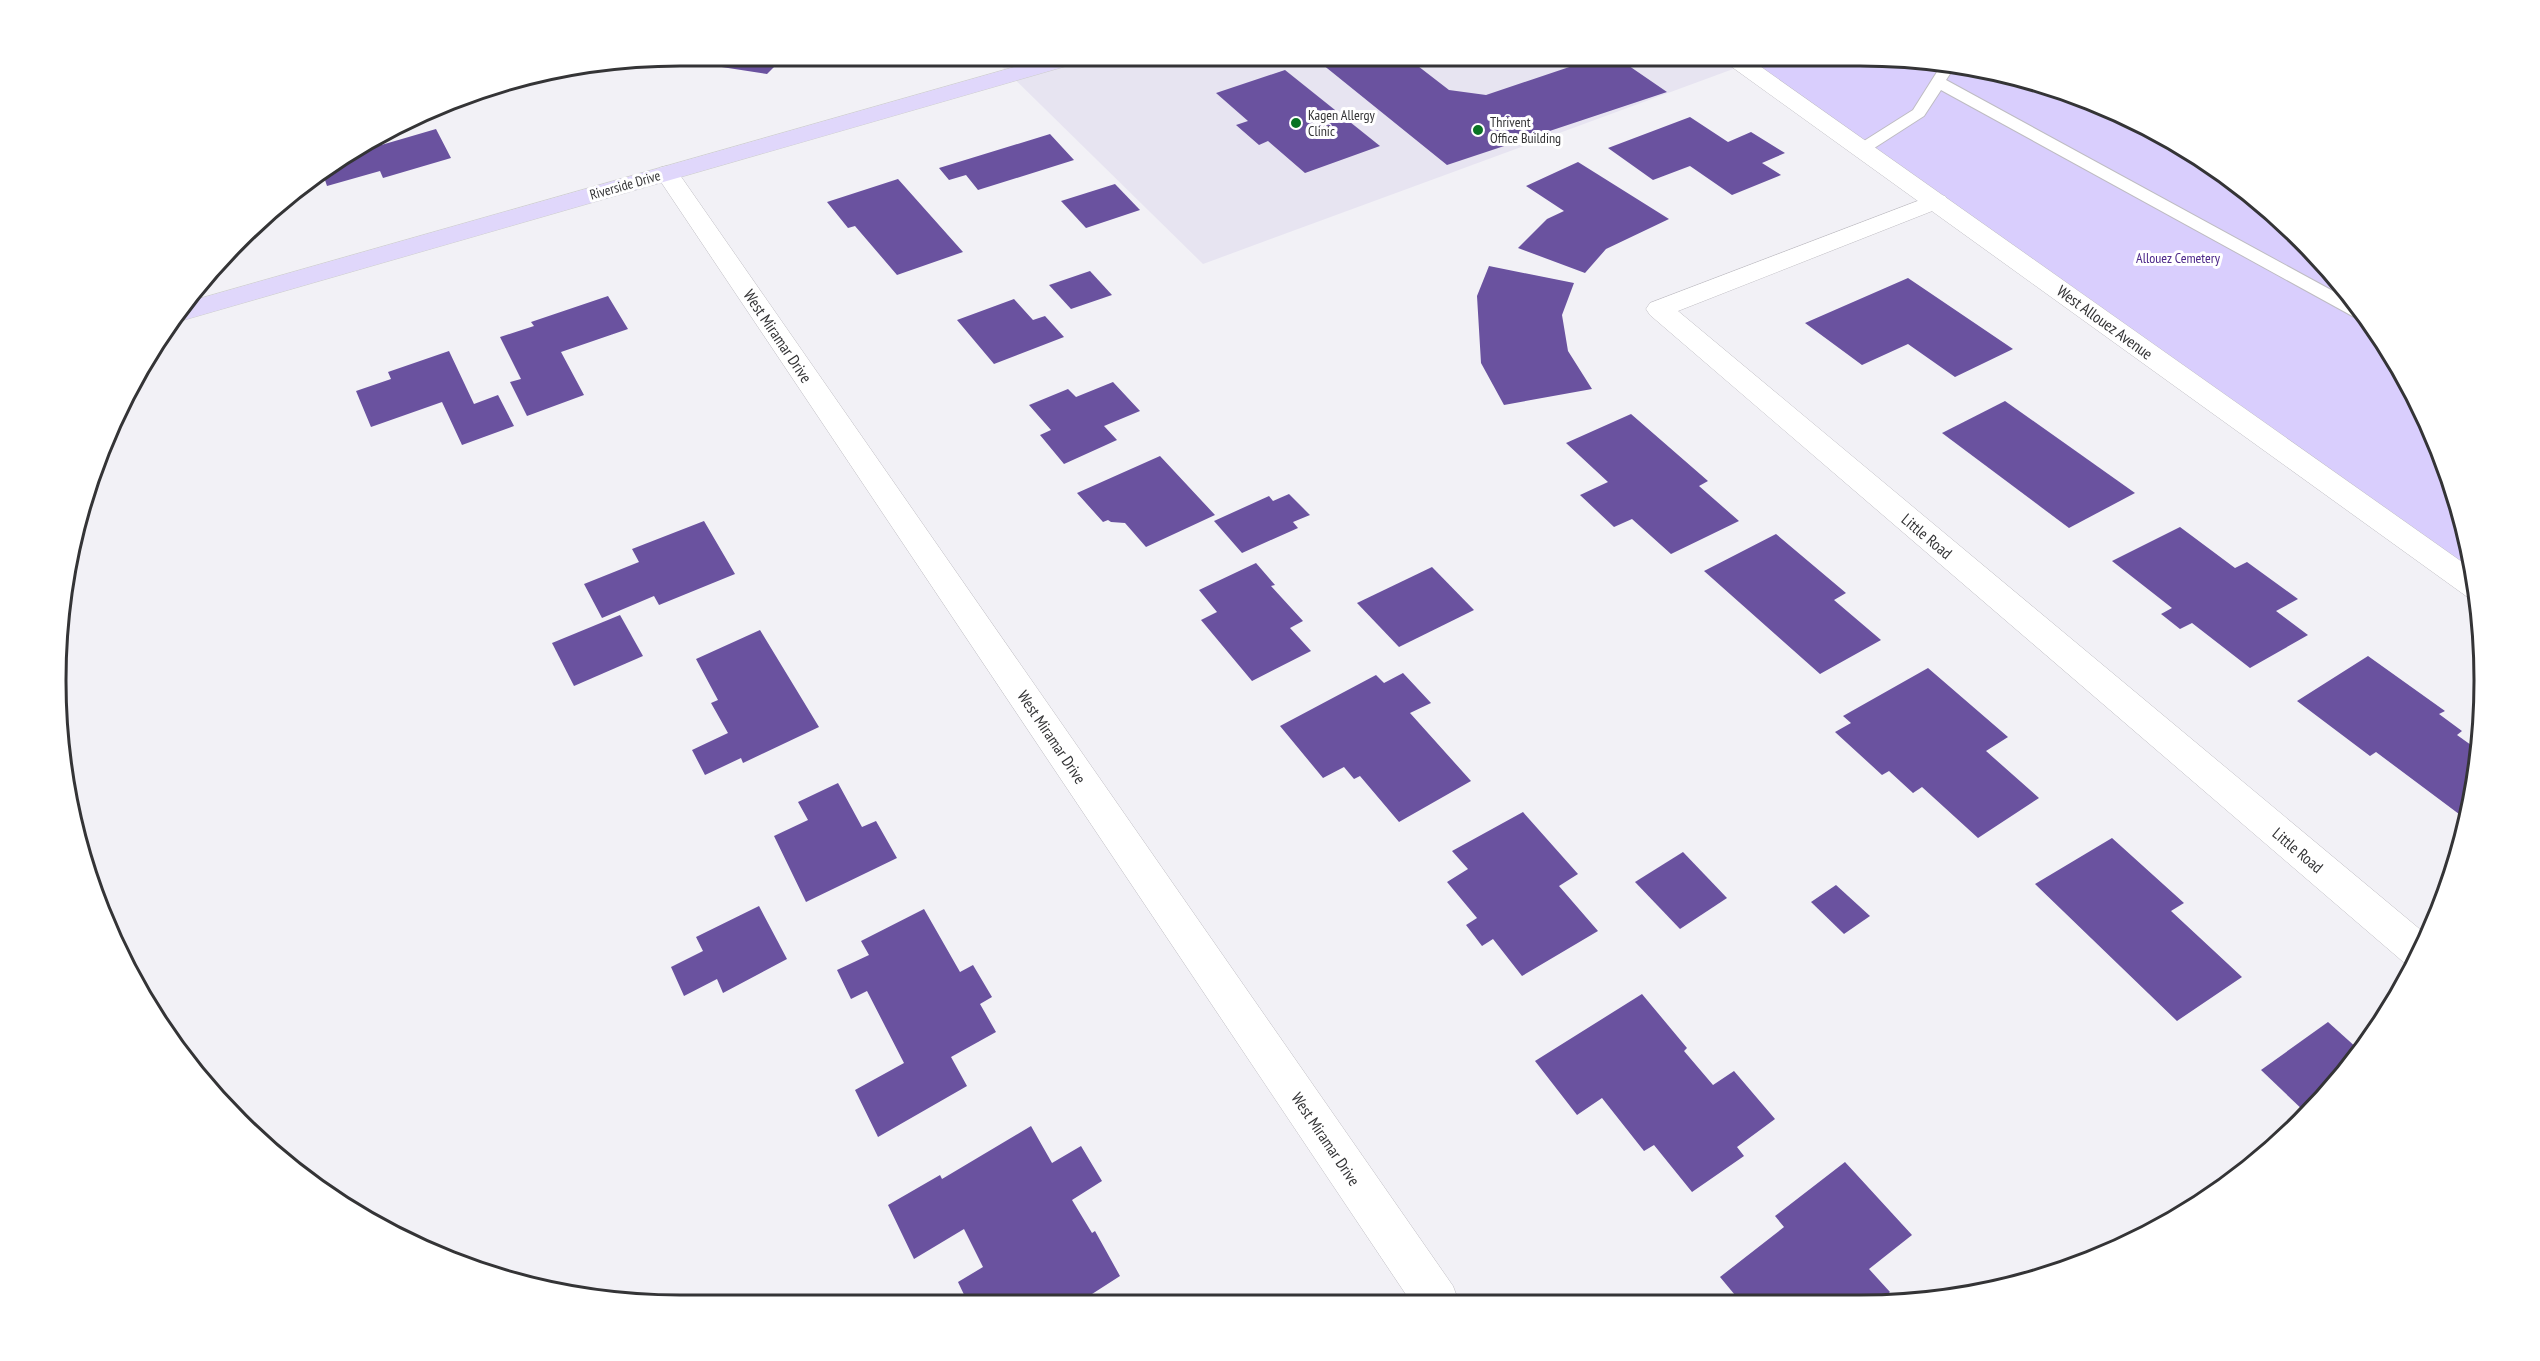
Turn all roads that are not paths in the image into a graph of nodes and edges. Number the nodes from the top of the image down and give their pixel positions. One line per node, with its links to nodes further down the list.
1 (1041, 66): 6 (main road, Riverside Drive)
2 (1746, 66): 5 (street, West Allouez Avenue)
3 (1944, 72): 4 (lane)
4 (1938, 82): 5 (lane); 8 (lane)
5 (1862, 149): 7 (street, West Allouez Avenue)
6 (667, 173): 9 (main road, Riverside Drive); 12 (street, West Miramar Drive)
7 (1936, 201): 10 (street, West Allouez Avenue); 11 (street, Little Road)
8 (2347, 306)
9 (191, 310)
10 (2465, 580)
11 (2413, 947)
12 (1432, 1295)

